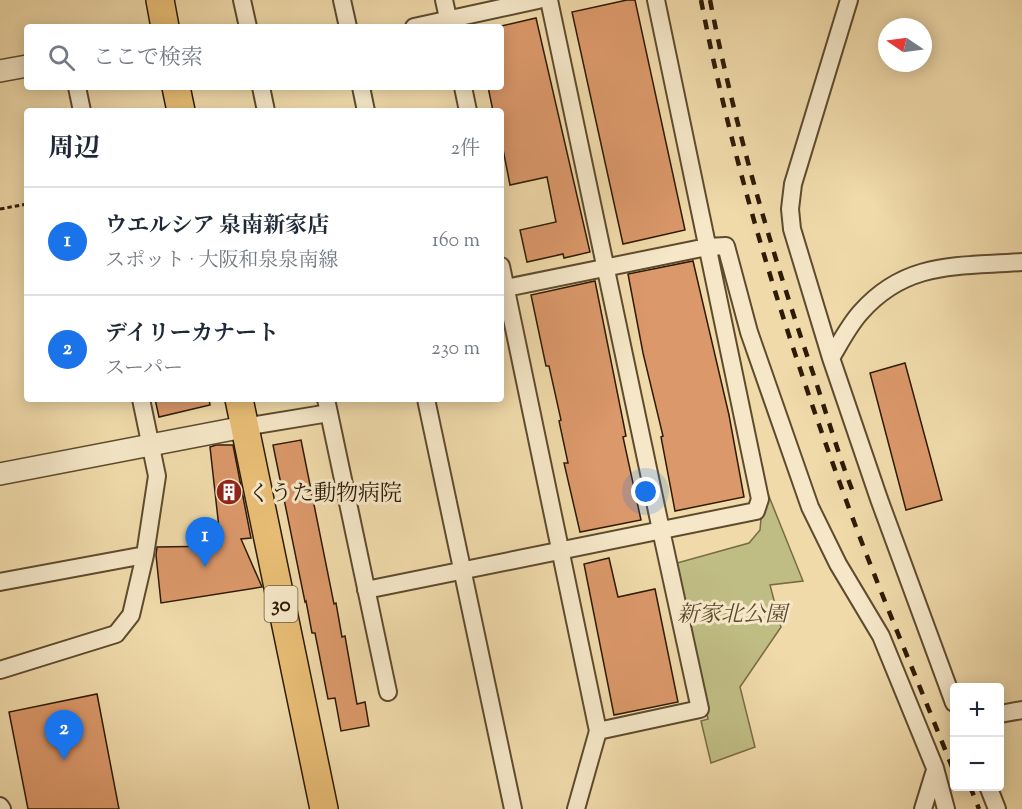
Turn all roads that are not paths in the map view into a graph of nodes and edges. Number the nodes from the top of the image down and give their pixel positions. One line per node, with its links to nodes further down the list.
1 (160, 0): 10 (main road)
2 (242, 0): 11 (street)
3 (342, 0): 12 (street)
4 (444, 0): 9 (street)
5 (538, 0): 9 (street)
6 (549, 0): 27 (street)
7 (656, 0): 25 (street)
8 (849, 0): 30 (street)
9 (449, 23)
10 (164, 24)
11 (247, 24)
12 (347, 24)
13 (24, 67): 14 (street)
14 (0, 71)
15 (78, 90): 20 (street)
16 (177, 90): 21 (main road)
17 (262, 90): 22 (street)
18 (362, 90): 23 (street)
19 (464, 90): 24 (street)
20 (81, 108)
21 (180, 108)
22 (265, 108)
23 (365, 108)
24 (467, 108)
25 (707, 247): 27 (street); 38 (street); 50 (street)
26 (1022, 262): 30 (street)
27 (605, 268): 28 (street); 38 (street)
28 (504, 289)
29 (504, 294): 39 (street)
30 (831, 358): 46 (street)
31 (142, 402): 36 (street)
32 (240, 402): 35 (main road, 30)
33 (427, 402): 41 (street)
34 (328, 406): 35 (street); 43 (street)
35 (244, 427): 36 (street); 52 (main road, 30)
36 (150, 445): 37 (street); 40 (street)
37 (0, 474)
38 (661, 530): 39 (street); 49 (street)
39 (561, 550): 41 (street); 49 (street)
40 (145, 555): 42 (street); 44 (street)
41 (463, 570): 43 (street); 53 (street)
42 (0, 582)
43 (366, 590): 45 (street)
44 (0, 670)
45 (388, 692)
46 (950, 692)
47 (1022, 711): 48 (street)
48 (1004, 713)
49 (598, 731): 54 (street)
50 (935, 768): 55 (street); 56 (street)
51 (990, 791): 57 (street)
52 (324, 809)
53 (513, 809)
54 (576, 809)
55 (923, 809)
56 (946, 809)
57 (997, 809)

